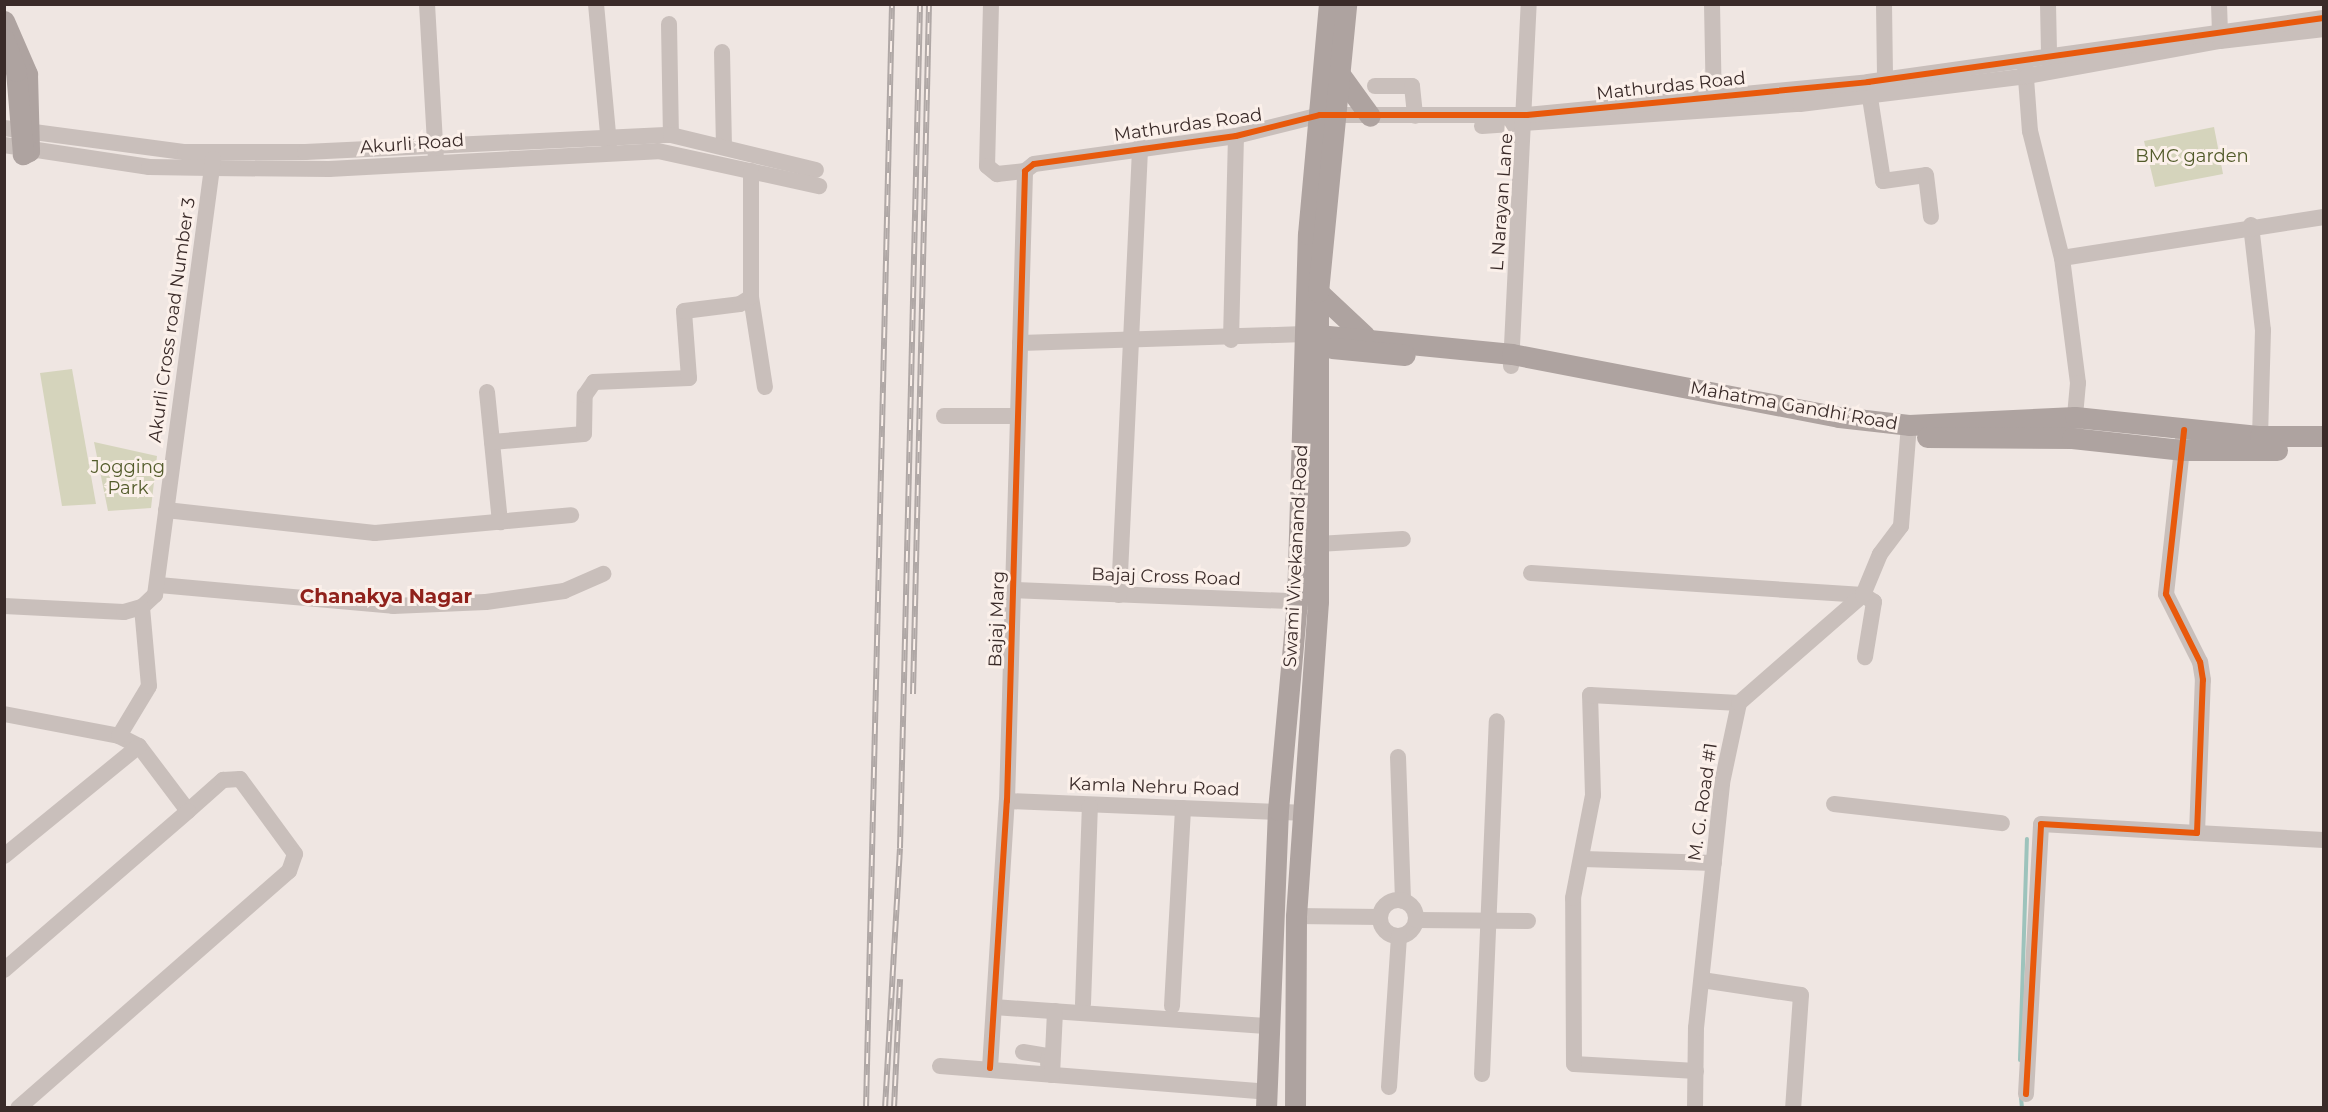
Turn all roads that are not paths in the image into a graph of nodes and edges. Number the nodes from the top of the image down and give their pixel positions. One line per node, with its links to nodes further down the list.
1 (427, 4): 34 (street)
2 (596, 4): 31 (street)
3 (991, 4): 37 (street, Mathurdas Road)
4 (1329, 4): 26 (main road, Swami Vivekanand Road)
5 (1346, 4): 19 (main road, Swami Vivekanand Road)
6 (1529, 4): 27 (street, L Narayan Lane)
7 (1712, 4): 23 (street)
8 (1884, 4): 20 (street)
9 (2048, 4): 17 (street)
10 (2218, 4): 15 (street)
11 (2324, 18): 15 (street, Mathurdas Road)
12 (669, 24): 28 (street)
13 (5, 27): 30 (main road)
14 (2324, 29): 15 (street)
15 (2220, 34): 17 (street, Mathurdas Road); 18 (street)
16 (722, 52): 33 (street)
17 (2049, 52): 18 (street, Mathurdas Road)
18 (2021, 67): 20 (street, Mathurdas Road); 22 (street); 41 (street); 55 (street)
19 (1341, 76): 24 (main road); 26 (main road, Swami Vivekanand Road)
20 (1885, 77): 22 (street, Mathurdas Road)
21 (1375, 86): 25 (street)
22 (1869, 89): 23 (street, Mathurdas Road); 38 (street)
23 (1713, 105): 27 (street, Mathurdas Road)
24 (1370, 116): 25 (street, Mathurdas Road); 26 (street, Mathurdas Road)
25 (1415, 116): 27 (street, Mathurdas Road)
26 (1323, 121): 27 (street); 29 (street, Mathurdas Road); 42 (main road, Swami Vivekanand Road); 45 (main road, Swami Vivekanand Road)
27 (1527, 121): 49 (street, L Narayan Lane)
28 (672, 135): 31 (street, Akurli Road); 33 (street, Akurli Road)
29 (1236, 136): 32 (street, Mathurdas Road); 44 (street)
30 (17, 138): 35 (street, Akurli Road)
31 (609, 142): 34 (street, Akurli Road); 36 (street, Akurli Road)
32 (1140, 146): 37 (street, Mathurdas Road); 46 (street)
33 (724, 147): 36 (street, Akurli Road)
34 (436, 154): 35 (street, Akurli Road)
35 (213, 160): 62 (street, Akurli Cross road Number 3)
36 (751, 171): 43 (street)
37 (1024, 171): 47 (street, Bajaj Marg)
38 (1931, 217)
39 (2324, 217): 40 (street)
40 (2251, 225): 41 (street); 57 (street)
41 (2062, 258): 55 (street)
42 (1318, 292): 45 (main road, Swami Vivekanand Road); 48 (main road)
43 (751, 297): 51 (street); 60 (street)
44 (1231, 340): 45 (street); 46 (street)
45 (1312, 340): 48 (main road, Mahatma Gandhi Road); 50 (main road, Swami Vivekanand Road); 73 (main road, Swami Vivekanand Road)
46 (1131, 342): 47 (street); 71 (street)
47 (1020, 343): 54 (street, Bajaj Marg)
48 (1362, 344): 49 (main road, Mahatma Gandhi Road); 50 (main road)
49 (1512, 360): 56 (main road, Mahatma Gandhi Road)
50 (1320, 376): 66 (main road, Swami Vivekanand Road)
51 (765, 387)
52 (487, 392): 60 (street)
53 (944, 416): 54 (street)
54 (1018, 416): 70 (street, Bajaj Marg)
55 (2068, 428): 56 (main road, Mahatma Gandhi Road); 59 (main road, Mahatma Gandhi Road)
56 (1908, 431): 72 (street)
57 (2260, 436): 58 (main road, Mahatma Gandhi Road); 59 (main road, Mahatma Gandhi Road)
58 (2324, 436)
59 (2183, 440): 61 (main road, Mahatma Gandhi Road); 91 (street)
60 (492, 442): 64 (street)
61 (2324, 451)
62 (166, 510): 64 (street); 69 (street, Akurli Cross road Number 3)
63 (571, 515): 64 (street)
64 (500, 522)
65 (1403, 539): 66 (street)
66 (1318, 544): 73 (main road, Swami Vivekanand Road)
67 (1531, 573): 72 (street)
68 (603, 574): 69 (street)
69 (159, 585): 75 (street)
70 (1013, 591): 71 (street, Bajaj Cross Road); 83 (street, Bajaj Marg)
71 (1119, 595): 73 (street, Bajaj Cross Road)
72 (1863, 595): 76 (street); 77 (street)
73 (1307, 602): 87 (main road, Swami Vivekanand Road); 89 (main road, Swami Vivekanand Road)
74 (4, 606): 75 (street)
75 (142, 607): 80 (street)
76 (1865, 657)
77 (1739, 704): 94 (street); 95 (street, M. G. Road #1)
78 (4, 714): 80 (street)
79 (1497, 721): 100 (street)
80 (120, 736): 81 (street)
81 (139, 746): 88 (street); 93 (street)
82 (1398, 757): 96 (street)
83 (1006, 801): 85 (street, Kamla Nehru Road); 107 (street, Bajaj Marg)
84 (1834, 804): 90 (street)
85 (1089, 806): 86 (street, Kamla Nehru Road); 105 (street)
86 (1183, 808): 87 (street, Kamla Nehru Road); 106 (street)
87 (1278, 810): 89 (street, Kamla Nehru Road); 109 (main road, Swami Vivekanand Road)
88 (189, 811): 103 (street); 120 (street)
89 (1301, 813): 97 (main road, Swami Vivekanand Road)
90 (2002, 823)
91 (2197, 833): 92 (street); 118 (street)
92 (2324, 840)
93 (4, 856)
94 (1583, 859): 95 (street); 114 (street)
95 (1714, 863): 104 (street, M. G. Road #1)
96 (1403, 901): 98 (street); 99 (street)
97 (1296, 916): 98 (street); 121 (main road, Swami Vivekanand Road)
98 (1380, 917): 102 (street)
99 (1416, 920): 100 (street); 102 (street)
100 (1488, 920): 101 (street); 115 (street)
101 (1528, 921)
102 (1399, 936): 117 (street)
103 (4, 970)
104 (1702, 980): 114 (street, M. G. Road #1); 123 (street)
105 (1083, 1004)
106 (1172, 1006)
107 (994, 1007): 108 (street); 113 (street, Bajaj Marg)
108 (1055, 1011): 109 (street); 111 (street)
109 (1269, 1026): 119 (main road, Swami Vivekanand Road)
110 (1023, 1052): 111 (street)
111 (1049, 1056): 116 (street)
112 (940, 1066): 113 (street)
113 (990, 1068): 116 (street)
114 (1696, 1071): 122 (street, M. G. Road #1)
115 (1482, 1074)
116 (1049, 1075): 119 (street)
117 (1389, 1087)
118 (2026, 1094)
119 (1267, 1100)
120 (18, 1107)
121 (1295, 1107)
122 (1695, 1107)
123 (1793, 1107)

